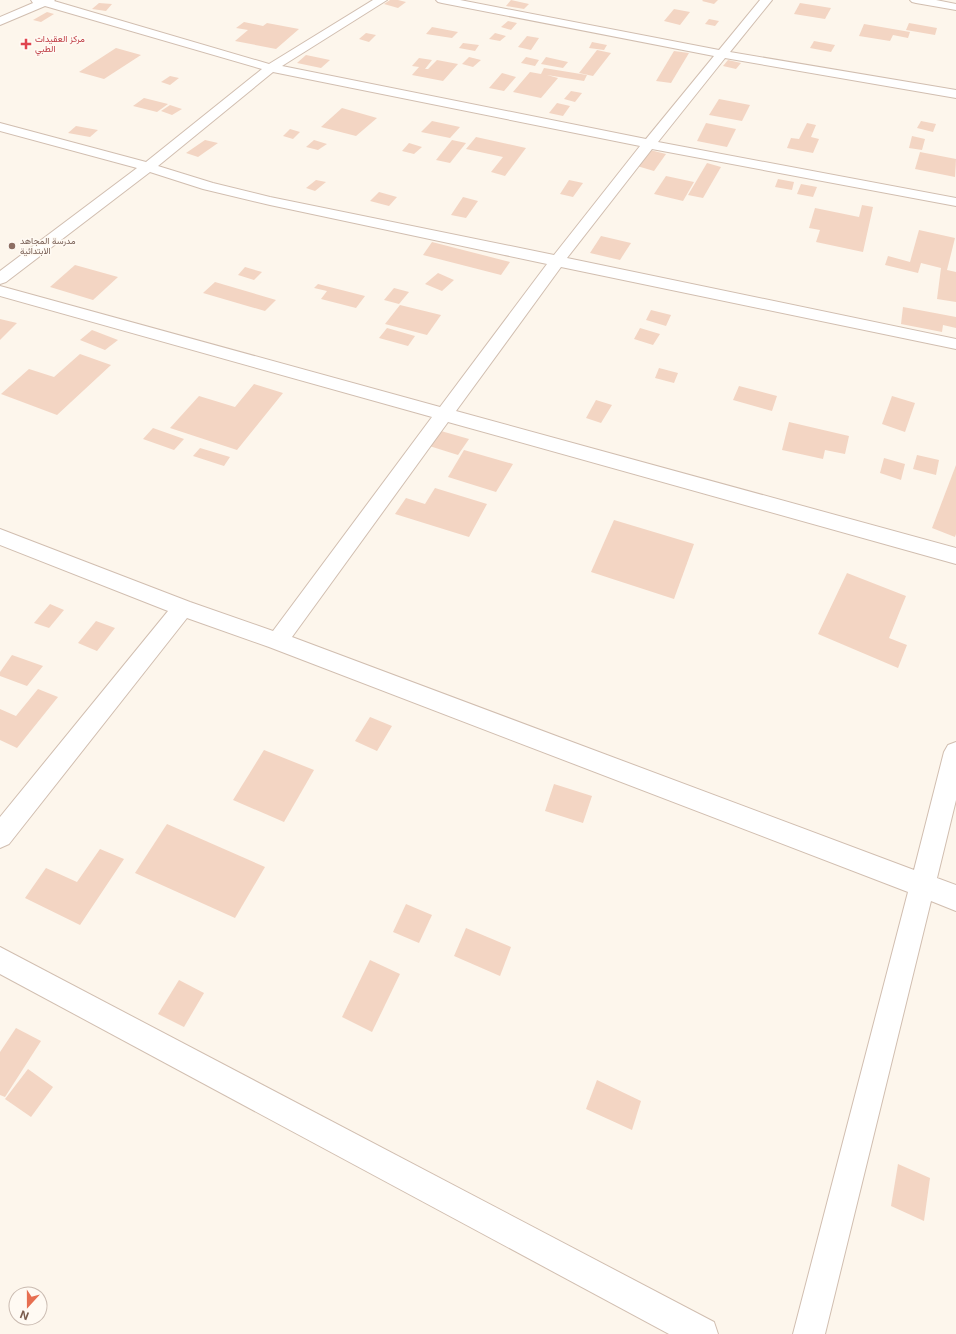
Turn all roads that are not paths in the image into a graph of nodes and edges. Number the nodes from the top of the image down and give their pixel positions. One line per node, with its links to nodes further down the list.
1 (381, 0): 9 (street)
2 (442, 0): 8 (street)
3 (766, 0): 8 (street)
4 (916, 0): 6 (street)
5 (43, 1): 7 (street); 9 (street)
6 (956, 7)
7 (0, 21)
8 (722, 54): 10 (street); 12 (street)
9 (272, 68): 12 (street); 13 (street)
10 (956, 94)
11 (0, 127): 13 (street)
12 (649, 144): 14 (street); 15 (street)
13 (148, 168): 15 (street); 16 (street)
14 (956, 202)
15 (558, 260): 18 (street); 19 (street)
16 (0, 279)
17 (0, 291): 19 (street)
18 (956, 344)
19 (445, 413): 21 (street); 23 (street)
20 (0, 537): 22 (street)
21 (956, 556)
22 (182, 608): 23 (street); 25 (street)
23 (277, 641): 26 (street)
24 (956, 752): 26 (street)
25 (0, 836)
26 (922, 886): 27 (street); 30 (street)
27 (956, 898)
28 (0, 960): 29 (street)
29 (702, 1334)
30 (809, 1334)

